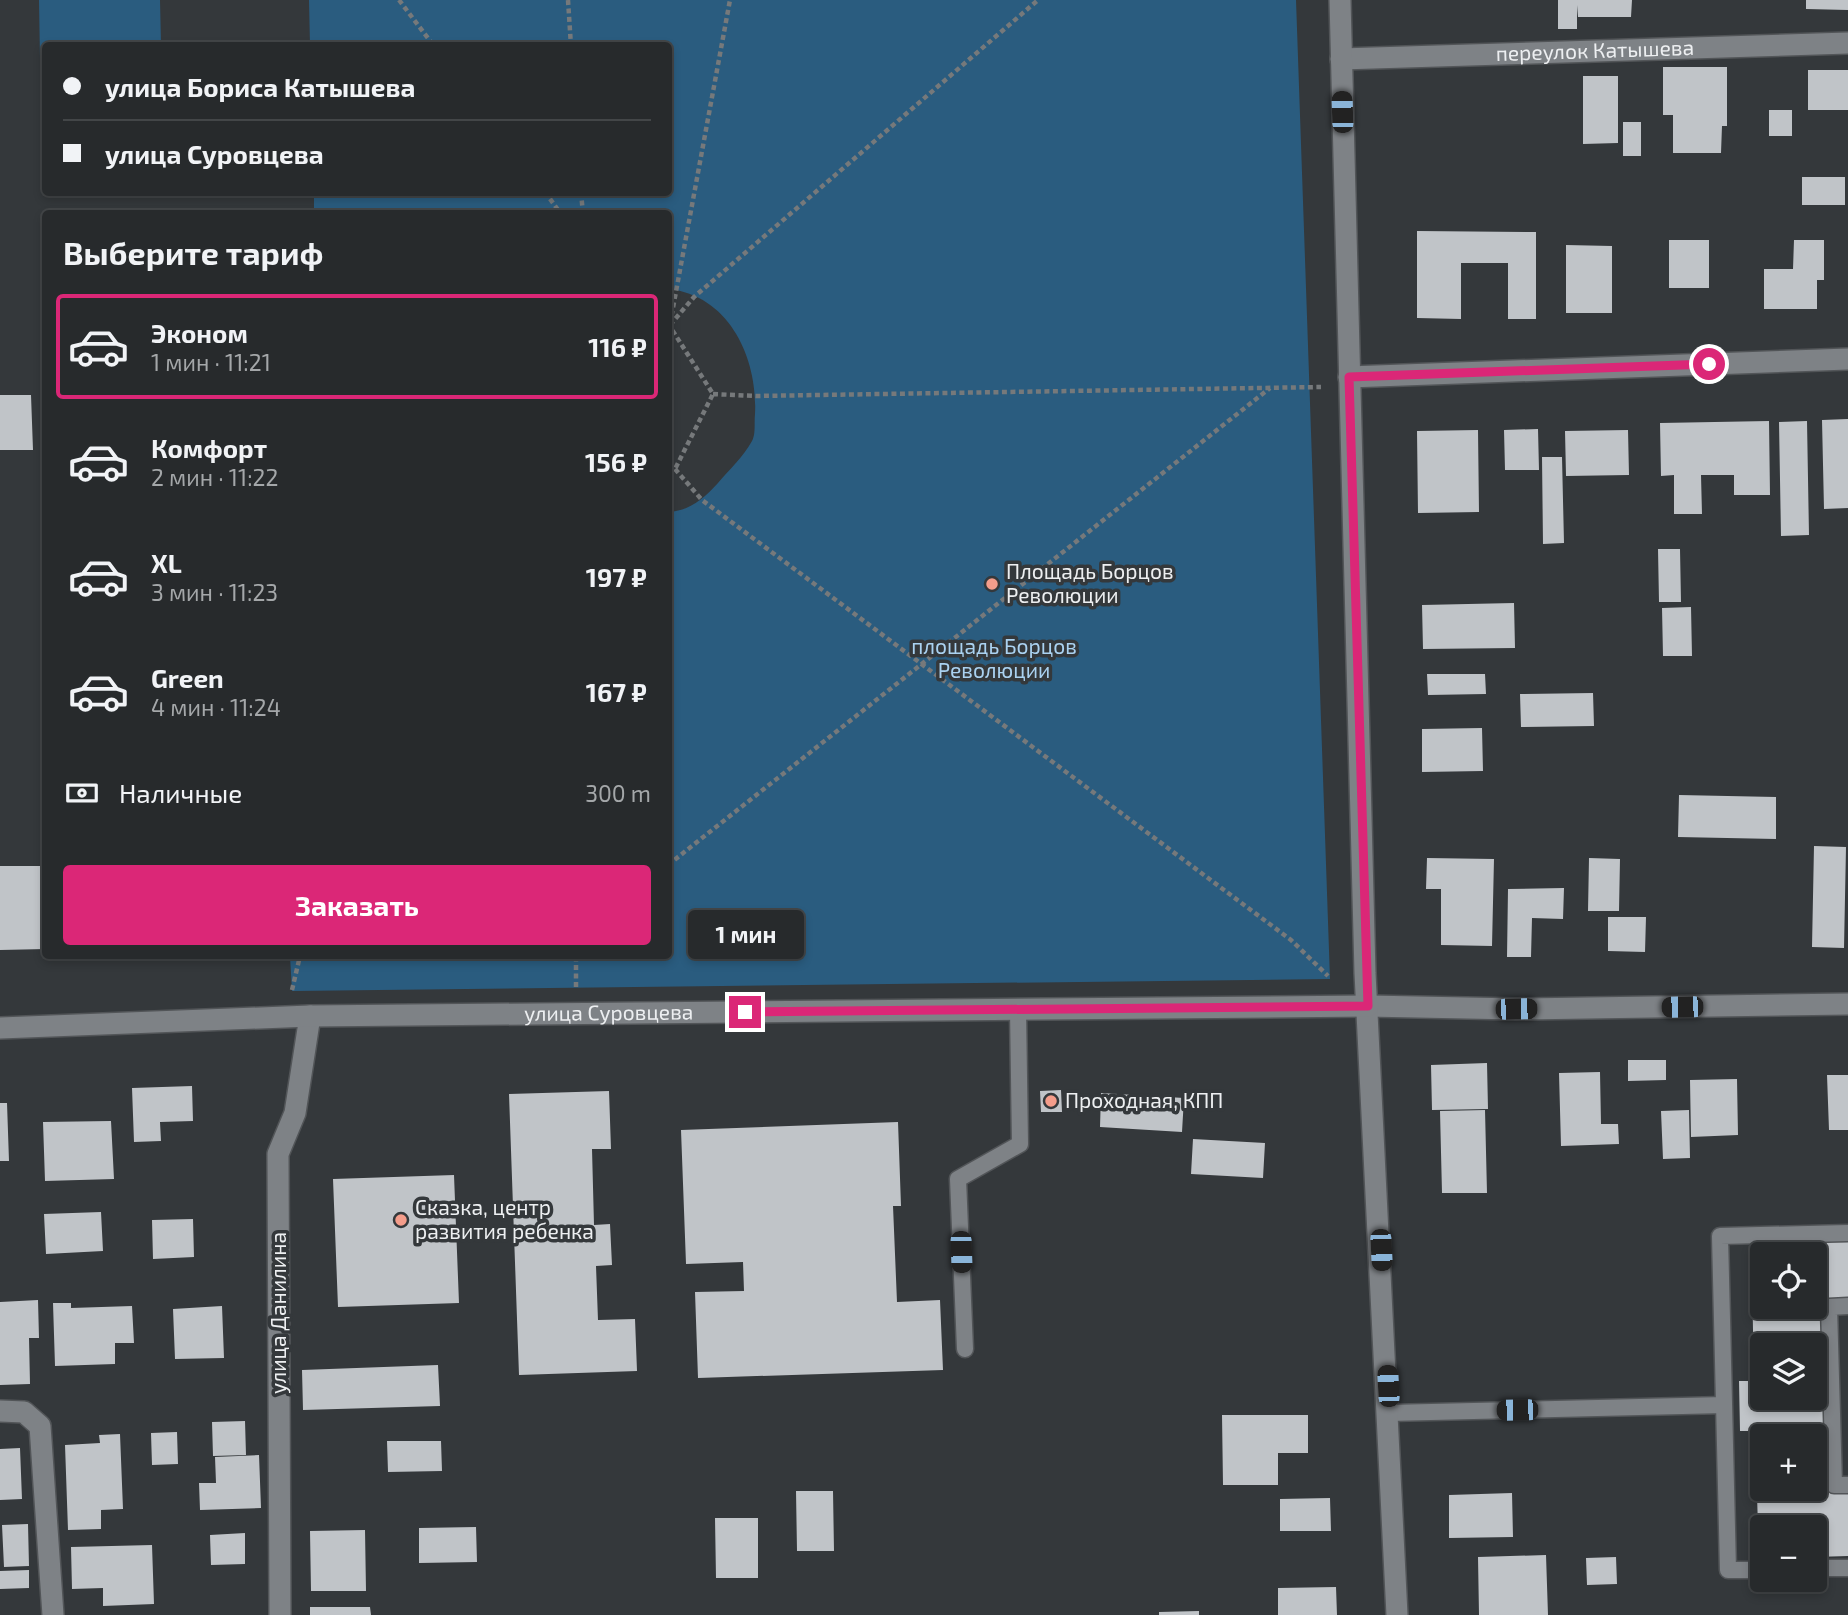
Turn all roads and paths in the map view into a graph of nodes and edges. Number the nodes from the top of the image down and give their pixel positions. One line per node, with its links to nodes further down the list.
1 (399, 0): 6 (path)
2 (568, 0): 7 (path)
3 (730, 0): 10 (path)
4 (1038, 0): 11 (path)
5 (1339, 0): 9 (street)
6 (431, 42)
7 (571, 42)
8 (1848, 43): 9 (street, переулок Катышева)
9 (1341, 59): 14 (street)
10 (672, 309)
11 (672, 322)
12 (672, 330): 16 (path)
13 (1848, 359): 14 (street)
14 (1349, 382): 15 (path); 22 (street)
15 (1270, 388): 16 (path); 18 (path)
16 (713, 394): 17 (path)
17 (672, 470): 18 (path)
18 (922, 666): 19 (path); 22 (path)
19 (672, 861)
20 (299, 959): 24 (path)
21 (576, 959): 23 (path)
22 (1365, 973): 26 (street)
23 (576, 988)
24 (292, 991)
25 (1848, 1004): 26 (street, улица Суровцева)
26 (1368, 1006): 27 (street, улица Суровцева); 35 (street)
27 (1018, 1010): 28 (street, улица Суровцева); 32 (lane)
28 (310, 1016): 29 (street, улица Суровцева); 41 (street, улица Данилина)
29 (0, 1028)
30 (1848, 1233): 33 (lane)
31 (1848, 1306): 36 (lane)
32 (965, 1349)
33 (1724, 1405): 35 (lane); 39 (lane)
34 (0, 1411): 40 (street)
35 (1389, 1413): 42 (street)
36 (1848, 1485)
37 (1827, 1568): 38 (lane)
38 (1848, 1568)
39 (1750, 1570)
40 (53, 1615)
41 (280, 1615)
42 (1397, 1615)

